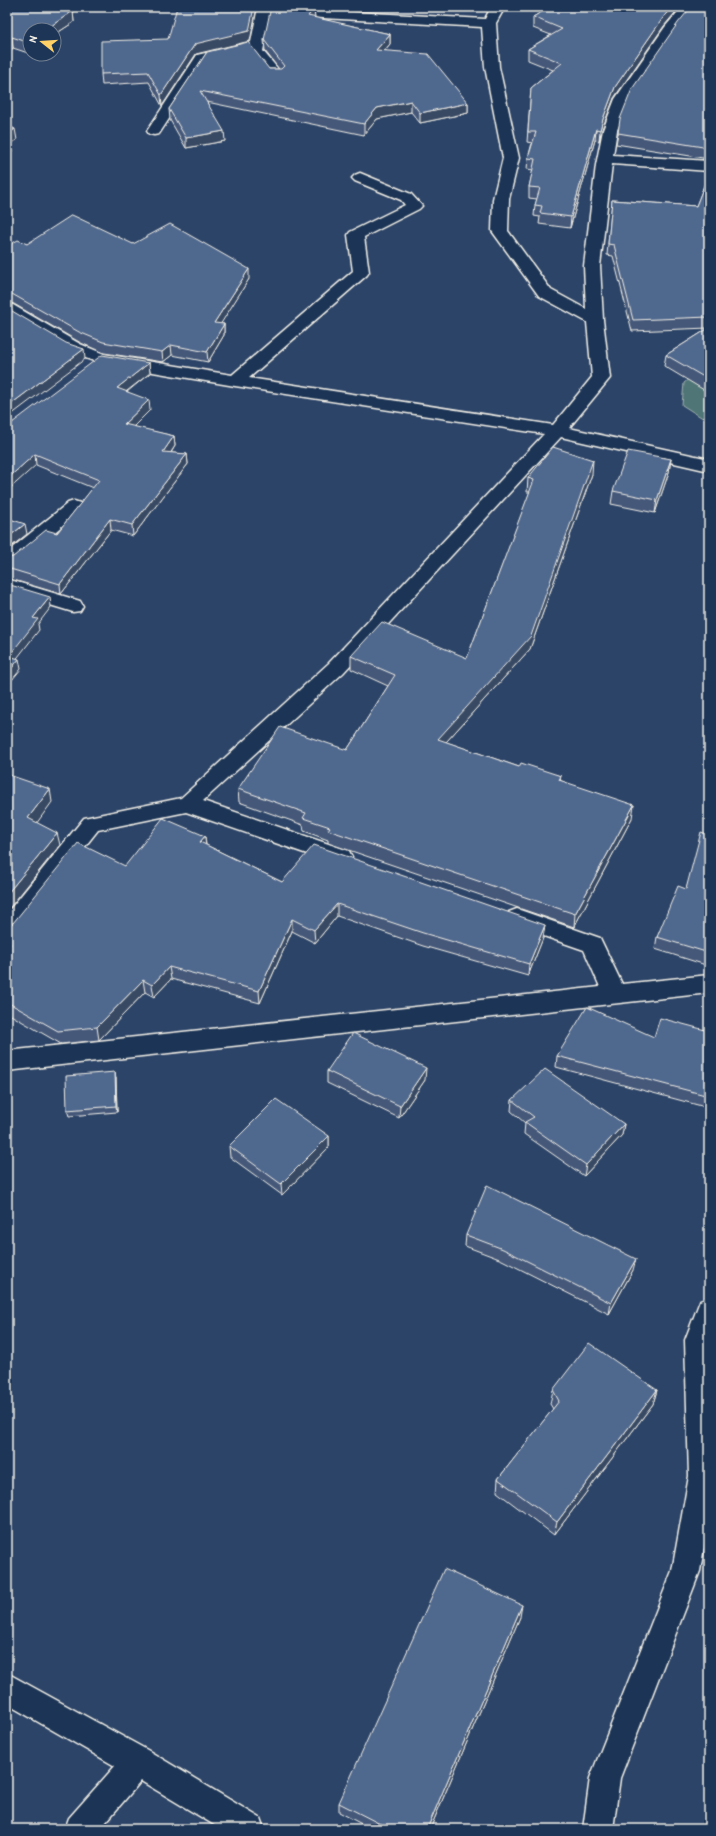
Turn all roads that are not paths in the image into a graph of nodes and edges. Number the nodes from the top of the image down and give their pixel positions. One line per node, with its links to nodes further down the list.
1 (498, 7): 4 (street)
2 (689, 7): 8 (street)
3 (265, 9): 4 (street); 5 (street)
4 (489, 23): 12 (street)
5 (257, 45): 6 (street); 7 (street)
6 (276, 75)
7 (154, 131)
8 (605, 159): 9 (street); 12 (street)
9 (709, 166)
10 (360, 178): 13 (street)
11 (7, 308): 13 (street)
12 (595, 320): 14 (street)
13 (235, 381): 14 (street)
14 (557, 431): 15 (street); 20 (street)
15 (709, 465)
16 (74, 507): 17 (street)
17 (7, 562)
18 (7, 585): 19 (street)
19 (73, 606)
20 (187, 804): 21 (street); 23 (street)
21 (359, 864)
22 (502, 913): 25 (street)
23 (7, 929)
24 (709, 984): 25 (street)
25 (615, 995): 26 (street)
26 (7, 1061)
27 (709, 1309): 28 (street)
28 (704, 1342): 33 (street)
29 (7, 1688): 30 (street)
30 (138, 1762): 31 (street); 32 (street)
31 (80, 1829)
32 (249, 1829)
33 (598, 1829)

